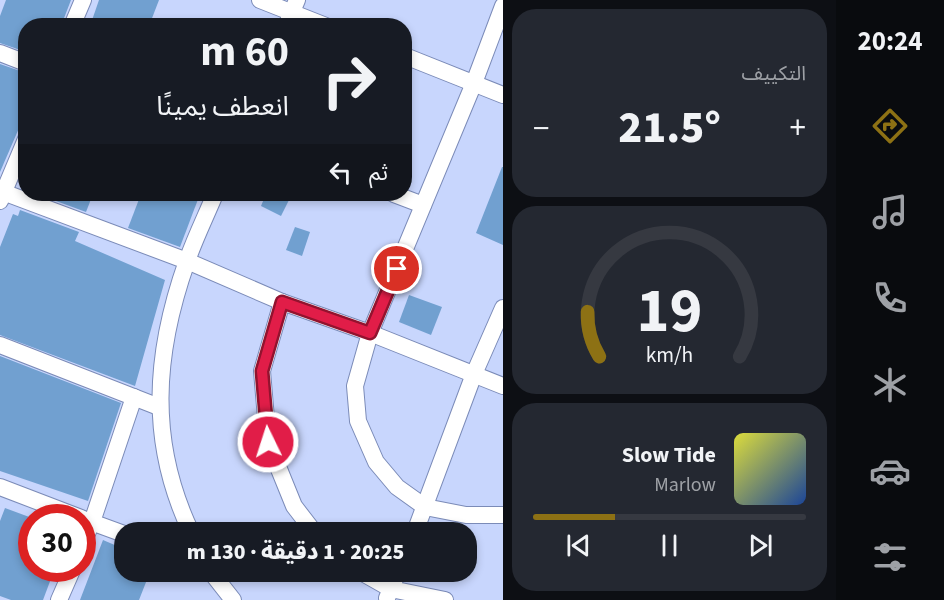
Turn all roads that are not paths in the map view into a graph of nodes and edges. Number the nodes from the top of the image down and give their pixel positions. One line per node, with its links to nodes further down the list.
1 (82, 0): 5 (street)
2 (260, 0): 4 (street)
3 (503, 6): 9 (street)
4 (292, 13)
5 (75, 18)
6 (0, 53): 8 (street)
7 (412, 59): 9 (street)
8 (18, 60)
9 (474, 83): 10 (street); 15 (street)
10 (503, 95)
11 (18, 157): 12 (street)
12 (1, 195): 16 (street)
13 (212, 201): 16 (street)
14 (412, 201): 15 (street)
15 (423, 205): 19 (street)
16 (187, 261): 17 (street); 24 (street)
17 (282, 302): 19 (street); 31 (street)
18 (503, 308): 21 (street)
19 (370, 333): 21 (street); 28 (street)
20 (0, 345): 23 (street)
21 (474, 374): 22 (street); 28 (street)
22 (503, 386)
23 (134, 397): 24 (street); 27 (street)
24 (159, 407): 30 (street)
25 (0, 487): 26 (street)
26 (45, 504)
27 (91, 504)
28 (426, 507): 29 (street); 32 (street)
29 (503, 514)
30 (186, 522)
31 (306, 522)
32 (419, 522)
33 (96, 523): 34 (street)
34 (114, 530)
35 (67, 582): 39 (street)
36 (219, 582): 40 (street)
37 (373, 582): 38 (street)
38 (388, 595): 41 (street)
39 (59, 600)
40 (233, 600)
41 (445, 600)

